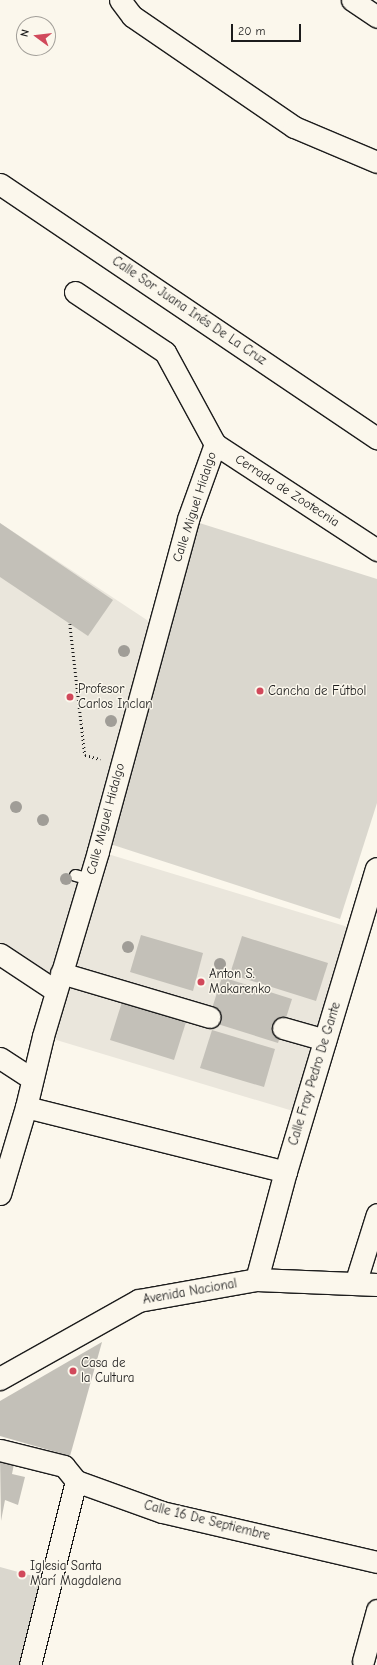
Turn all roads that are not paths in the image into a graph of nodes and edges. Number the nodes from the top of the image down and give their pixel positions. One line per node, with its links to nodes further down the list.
1 (120, 0): 4 (street)
2 (352, 0): 3 (street)
3 (377, 17)
4 (377, 162)
5 (0, 184): 7 (street, Calle Sor Juana Inés De La Cruz)
6 (75, 292): 8 (street, Cerrada de Zootecnia)
7 (377, 438)
8 (215, 444): 9 (street, Cerrada de Zootecnia); 12 (street, Calle Miguel Hidalgo)
9 (377, 550)
10 (377, 868): 15 (street, Calle Fray Pedro De Gante)
11 (0, 954): 12 (street)
12 (59, 982): 13 (street); 17 (street, Calle Miguel Hidalgo)
13 (210, 1017)
14 (283, 1028): 15 (street)
15 (325, 1040): 19 (street, Calle Fray Pedro De Gante)
16 (0, 1058): 17 (street)
17 (32, 1079): 18 (street, Calle Miguel Hidalgo)
18 (26, 1107): 19 (street); 20 (street, Calle Miguel Hidalgo)
19 (286, 1172): 22 (street, Calle Fray Pedro De Gante)
20 (0, 1194)
21 (377, 1214): 23 (street)
22 (257, 1280): 23 (street, Avenida Nacional); 25 (street, Avenida Nacional)
23 (355, 1284): 24 (street, Avenida Nacional)
24 (377, 1285)
25 (0, 1379)
26 (0, 1450): 27 (street, Calle 16 De Septiembre)
27 (76, 1480): 28 (street, Calle 16 De Septiembre); 31 (street)
28 (377, 1562)
29 (377, 1610): 30 (street)
30 (363, 1661)
31 (30, 1665)

